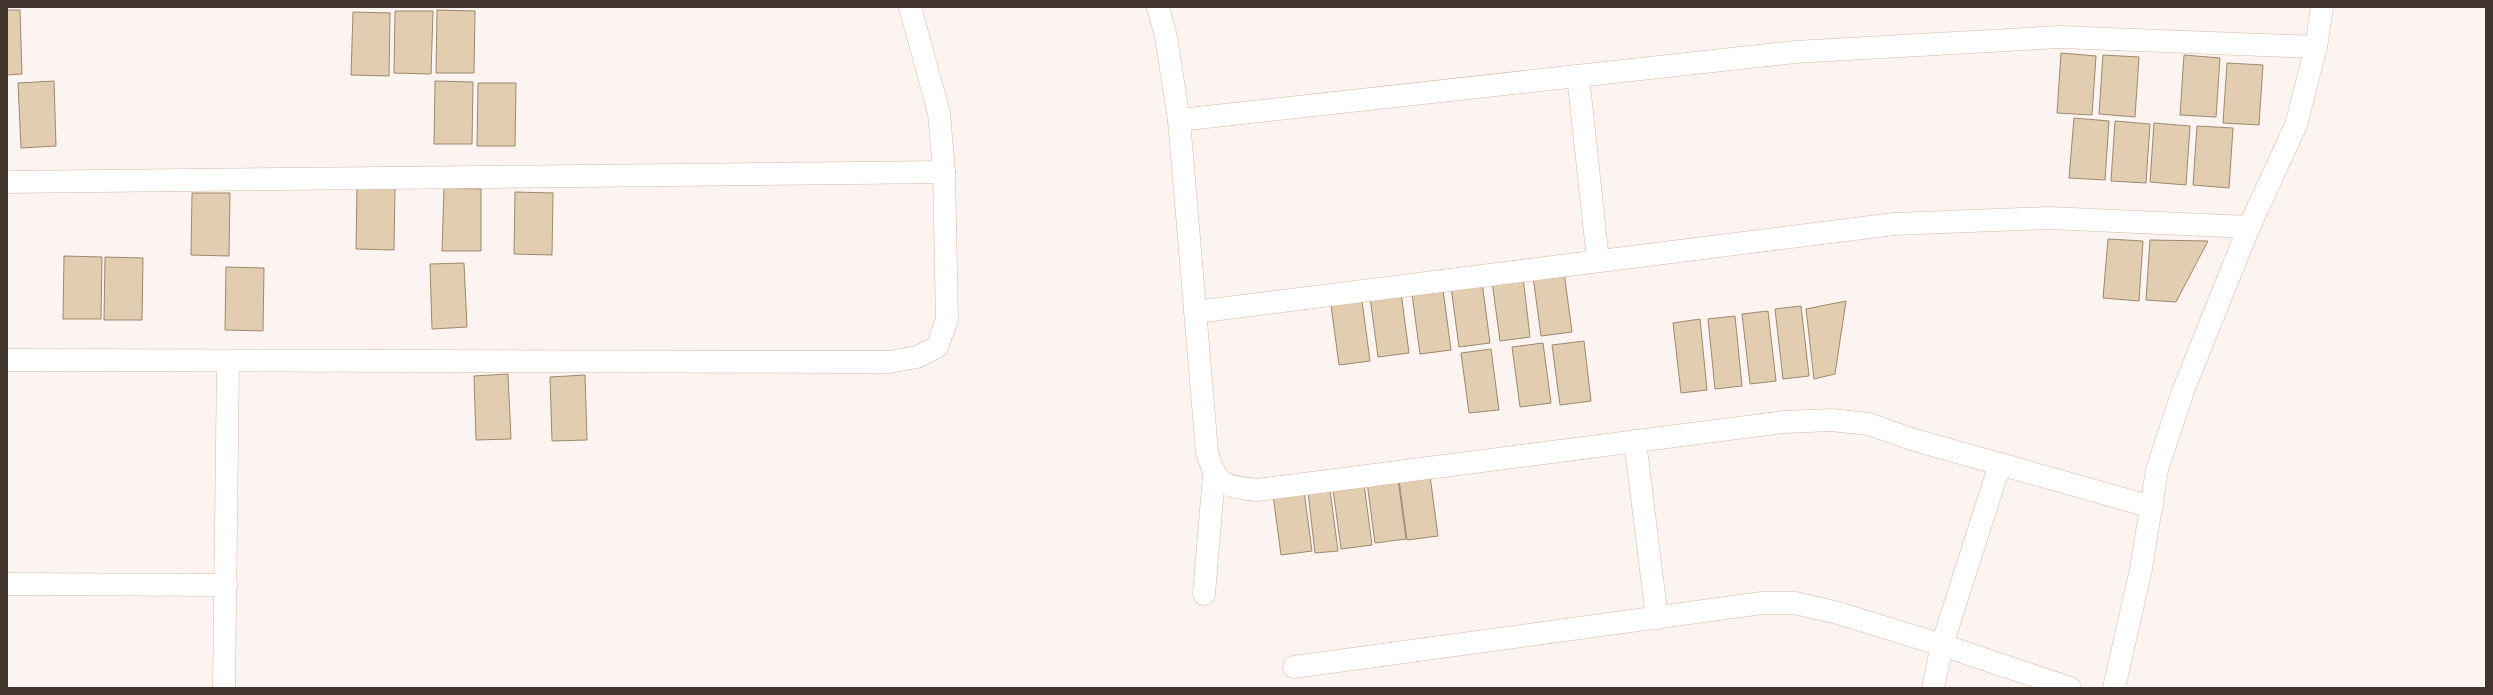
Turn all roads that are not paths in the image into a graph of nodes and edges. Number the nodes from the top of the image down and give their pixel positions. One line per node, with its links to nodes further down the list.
1 (910, 7): 7 (street)
2 (1158, 7): 6 (street)
3 (2322, 7): 4 (street)
4 (2316, 47): 5 (street); 9 (street)
5 (1578, 76): 6 (street); 10 (street)
6 (1179, 120): 11 (street)
7 (944, 172): 8 (street); 13 (street)
8 (7, 182)
9 (2249, 227): 10 (street); 17 (street)
10 (1598, 260): 11 (street)
11 (1195, 312): 16 (street)
12 (7, 360): 13 (street)
13 (228, 362): 19 (street)
14 (1635, 441): 15 (street); 16 (street); 21 (street)
15 (2000, 464): 17 (street); 22 (street)
16 (1214, 475): 20 (street)
17 (2152, 507): 27 (street)
18 (7, 584): 19 (street)
19 (226, 585): 24 (street)
20 (1204, 594)
21 (1657, 618): 22 (street); 23 (street)
22 (1942, 645): 25 (street); 26 (street)
23 (1294, 666)
24 (224, 688)
25 (1933, 688)
26 (2070, 688)
27 (2114, 688)

